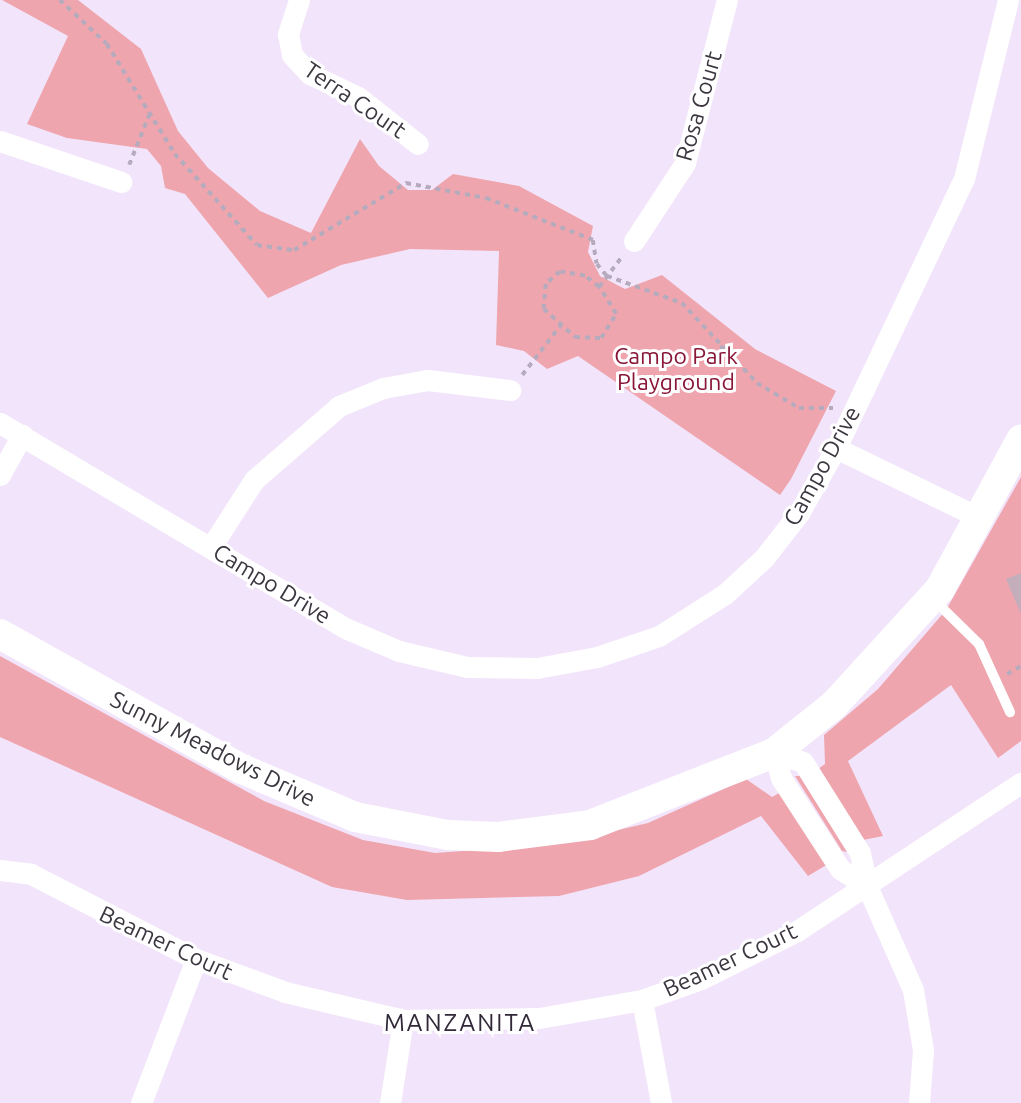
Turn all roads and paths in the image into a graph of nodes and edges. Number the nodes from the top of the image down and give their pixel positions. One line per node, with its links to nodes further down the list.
1 (60, 0): 5 (path)
2 (299, 0): 7 (street, Terra Court)
3 (727, 0): 9 (street, Rosa Court)
4 (1008, 0): 16 (street, Campo Drive)
5 (149, 116): 8 (path); 10 (path)
6 (0, 141): 8 (street)
7 (418, 144)
8 (121, 182)
9 (634, 241): 10 (path)
10 (607, 276): 11 (path); 13 (path)
11 (599, 288): 12 (path); 12 (path)
12 (560, 326): 15 (path)
13 (723, 346): 14 (path); 16 (path)
14 (708, 365)
15 (510, 390): 23 (street)
16 (851, 416): 20 (street, Campo Drive)
17 (0, 423): 18 (street, Campo Drive)
18 (22, 435): 21 (street); 23 (street, Campo Drive)
19 (1021, 440): 22 (street, Sunny Meadows Drive)
20 (836, 448): 22 (street); 23 (street, Campo Drive)
21 (0, 475)
22 (980, 518): 24 (street, Sunny Meadows Drive)
23 (211, 547)
24 (933, 599): 26 (lane); 27 (street, Sunny Meadows Drive)
25 (0, 634): 27 (street, Sunny Meadows Drive)
26 (1010, 712)
27 (774, 754): 30 (street)
28 (1021, 783): 30 (street, Beamer Court)
29 (5, 869): 31 (street, Beamer Court)
30 (867, 886): 32 (street, Beamer Court); 37 (street)
31 (196, 959): 33 (street, Beamer Court); 34 (street)
32 (642, 1000): 33 (street, Beamer Court); 36 (street)
33 (404, 1020): 35 (street)
34 (141, 1103)
35 (390, 1103)
36 (660, 1103)
37 (919, 1103)

